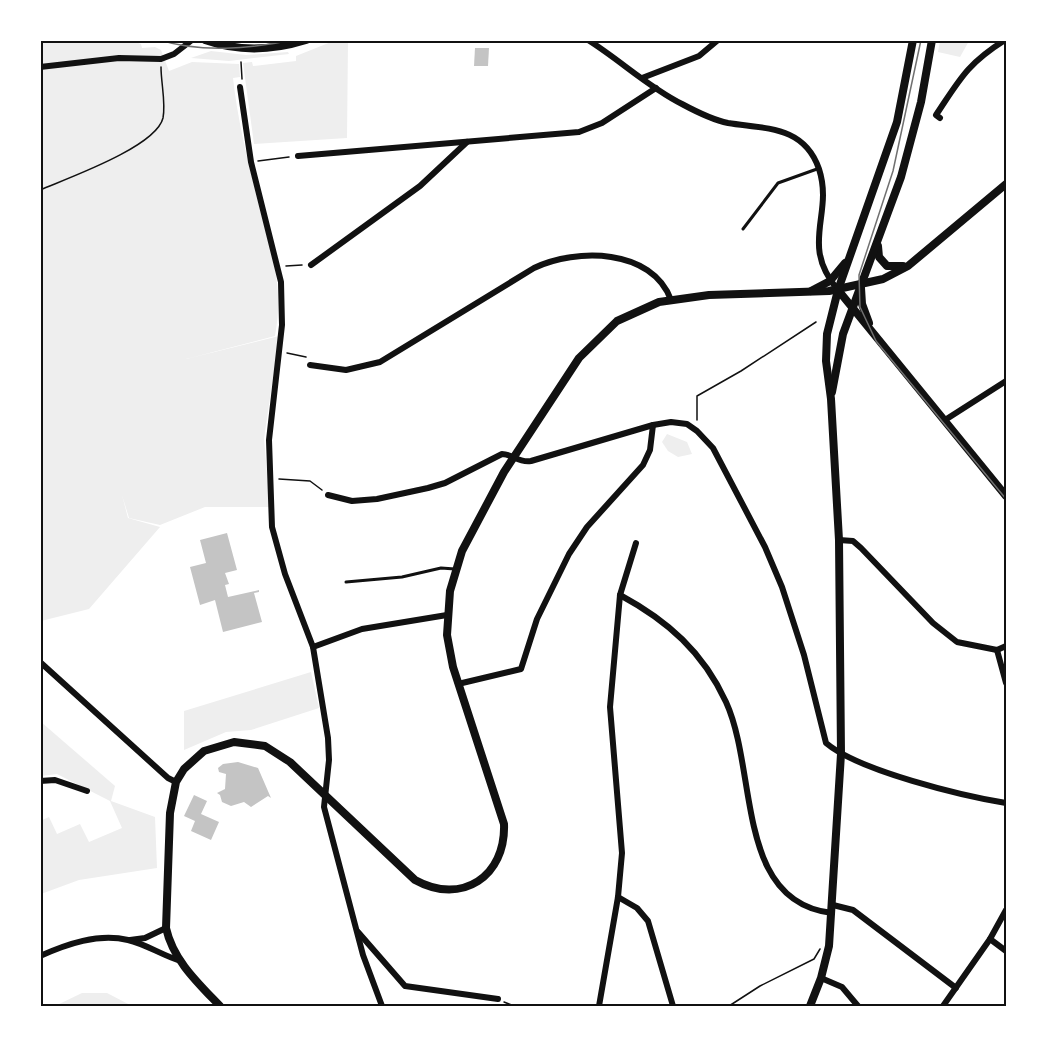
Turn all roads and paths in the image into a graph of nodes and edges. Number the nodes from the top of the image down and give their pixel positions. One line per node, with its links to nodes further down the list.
1 (192, 40): 9 (street)
2 (205, 40): 3 (main road)
3 (306, 40)
4 (588, 40): 12 (street)
5 (718, 40): 12 (street)
6 (913, 40): 24 (main road)
7 (932, 40): 23 (main road)
8 (1005, 40): 15 (street)
9 (161, 59): 11 (street); 21 (path)
10 (241, 62): 13 (path)
11 (40, 67)
12 (642, 78): 14 (street)
13 (240, 87): 18 (street)
14 (656, 88): 16 (street); 19 (street)
15 (940, 118)
16 (468, 142): 17 (street); 26 (street)
17 (298, 156): 18 (path)
18 (251, 162): 27 (street)
19 (819, 168): 22 (lane); 28 (street)
20 (1006, 184): 25 (street)
21 (40, 190)
22 (743, 229)
23 (878, 246): 25 (street); 30 (main road)
24 (851, 253): 29 (street); 32 (main road)
25 (915, 260): 30 (street)
26 (311, 264): 27 (path)
27 (279, 267): 38 (street)
28 (824, 269): 29 (street); 31 (street)
29 (830, 281): 31 (street); 32 (street)
30 (861, 286): 32 (street); 35 (main road); 37 (street)
31 (818, 288): 33 (street)
32 (838, 290): 33 (street); 35 (street); 41 (main road)
33 (807, 293): 34 (street)
34 (671, 300): 39 (street); 45 (street)
35 (852, 308): 37 (street); 41 (main road)
36 (816, 322): 44 (path)
37 (875, 335): 42 (street)
38 (279, 351): 39 (path); 46 (street)
39 (310, 365)
40 (1006, 381): 42 (street)
41 (831, 399): 49 (main road)
42 (945, 420): 48 (street)
43 (653, 425): 44 (street); 45 (street); 60 (street)
44 (697, 430): 61 (street)
45 (513, 458): 47 (street); 51 (street)
46 (271, 478): 47 (path); 56 (street)
47 (328, 495)
48 (1006, 496)
49 (839, 540): 57 (street); 61 (main road)
50 (636, 543): 53 (street)
51 (455, 569): 52 (lane); 54 (street)
52 (346, 582)
53 (620, 595): 67 (street); 68 (street)
54 (447, 615): 56 (street); 60 (street)
55 (1006, 646): 57 (street)
56 (314, 647): 65 (street)
57 (997, 650): 59 (street)
58 (40, 662): 63 (street)
59 (1006, 683)
60 (458, 684): 65 (street)
61 (841, 754): 66 (street); 68 (main road)
62 (40, 781): 64 (street)
63 (177, 782): 65 (street); 70 (street)
64 (87, 791)
65 (326, 797): 71 (street)
66 (1006, 804)
67 (618, 897): 84 (street); 85 (street)
68 (832, 909): 78 (main road); 79 (street)
69 (1006, 910): 72 (street)
70 (166, 928): 73 (street); 77 (street)
71 (358, 932): 80 (street); 82 (street)
72 (990, 939): 75 (street); 79 (street)
73 (130, 940): 76 (street); 77 (street)
74 (817, 950): 86 (path)
75 (1006, 951)
76 (40, 956)
77 (181, 962): 81 (street)
78 (821, 978): 87 (main road); 88 (street)
79 (956, 988): 89 (street)
80 (498, 999): 83 (path)
81 (219, 1006)
82 (382, 1006)
83 (514, 1006)
84 (599, 1006)
85 (673, 1006)
86 (729, 1006)
87 (810, 1006)
88 (858, 1006)
89 (943, 1006)

